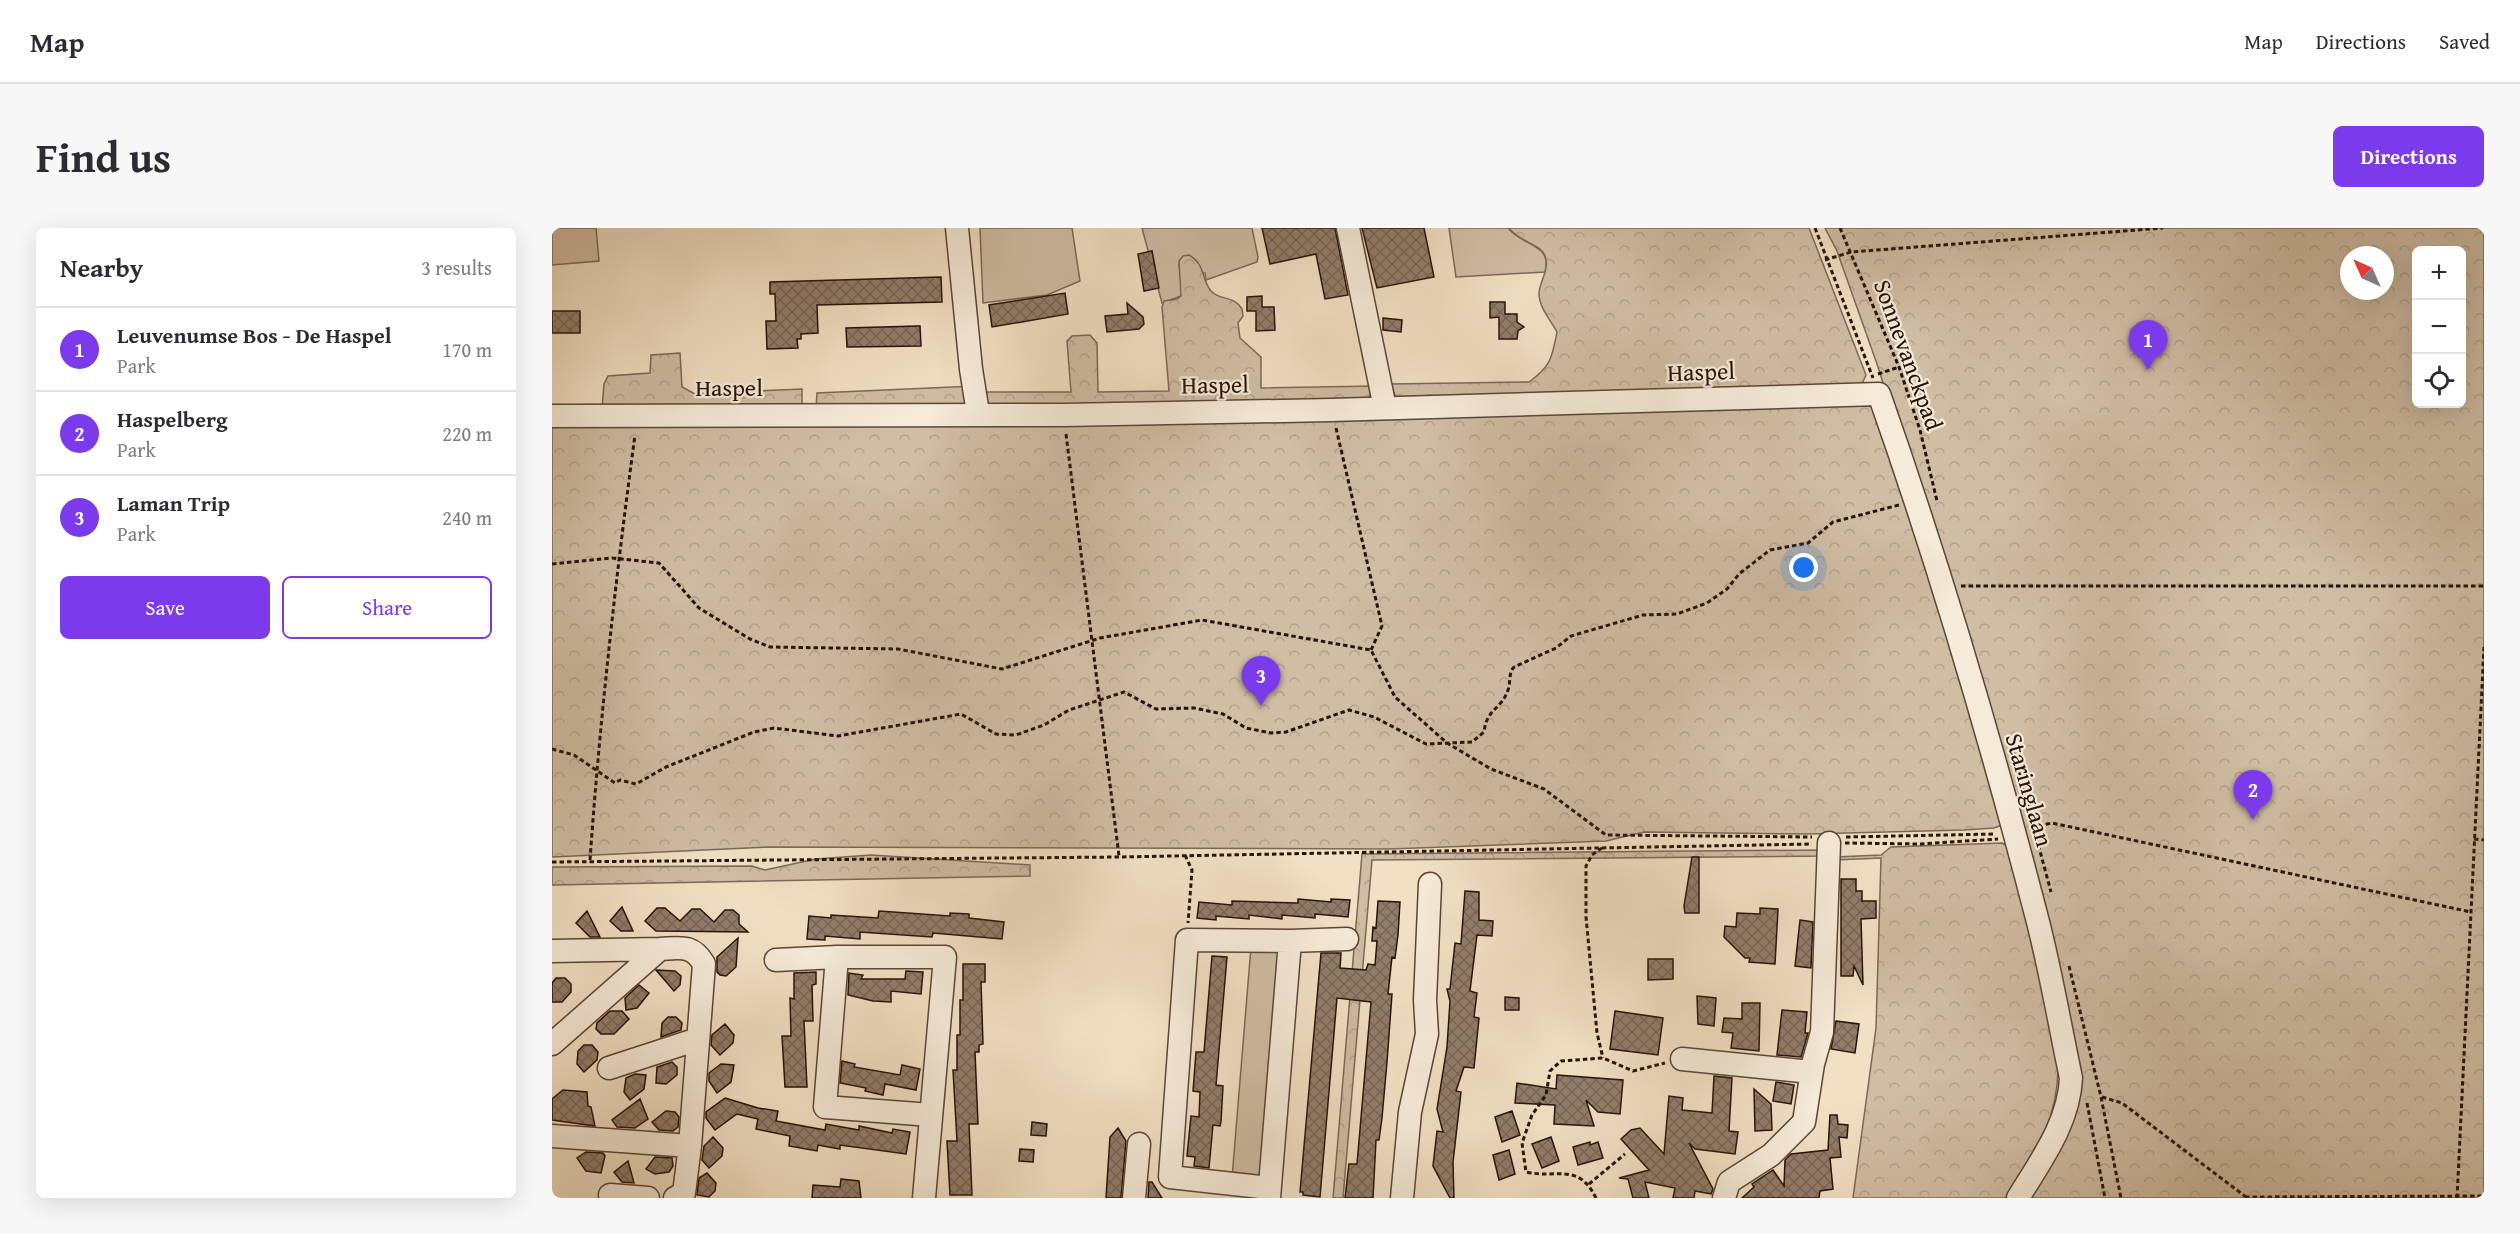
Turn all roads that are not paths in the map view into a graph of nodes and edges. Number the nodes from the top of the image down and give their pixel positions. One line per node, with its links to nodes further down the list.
1 (957, 228): 5 (street)
2 (1348, 228): 4 (street)
3 (1876, 385): 4 (street, Haspel); 32 (street, Staringlaan)
4 (1385, 408): 5 (street, Haspel)
5 (978, 413): 6 (street, Haspel)
6 (552, 416)
7 (1832, 839): 19 (street)
8 (1430, 884): 30 (street)
9 (1347, 939): 10 (street)
10 (1290, 941): 24 (street); 24 (street)
11 (660, 949): 12 (street); 15 (street); 16 (street)
12 (552, 951)
13 (837, 957): 14 (street); 20 (street); 20 (street)
14 (776, 960)
15 (698, 1040): 18 (street); 23 (street)
16 (552, 1044)
17 (1682, 1059): 19 (street)
18 (609, 1068)
19 (1812, 1072): 31 (street)
20 (931, 1115): 28 (street)
21 (552, 1136): 23 (street)
22 (1139, 1144): 29 (street)
23 (690, 1146): 27 (street)
24 (1269, 1193)
25 (610, 1195): 26 (street)
26 (648, 1198)
27 (675, 1198)
28 (924, 1198)
29 (1134, 1198)
30 (1402, 1198)
31 (1724, 1198)
32 (2018, 1198)

